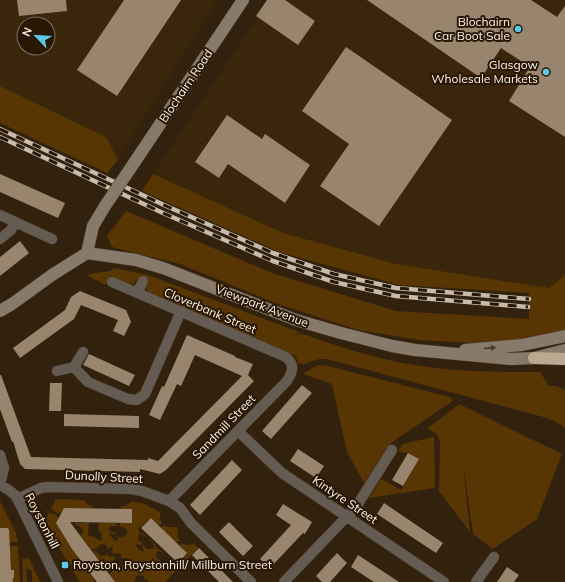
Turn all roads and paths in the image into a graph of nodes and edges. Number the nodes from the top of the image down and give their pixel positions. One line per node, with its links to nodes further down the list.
1 (243, 0): 6 (street, Blochairn Road, bridge)
2 (0, 215): 3 (street)
3 (15, 222): 4 (street); 5 (street)
4 (0, 239)
5 (52, 239)
6 (87, 253): 10 (street); 15 (street, Viewpark Avenue)
7 (143, 281): 9 (street)
8 (112, 282): 9 (street, Cloverbank Street)
9 (137, 293): 11 (street, Cloverbank Street)
10 (0, 311)
11 (181, 311): 18 (street); 19 (street, Cloverbank Street)
12 (565, 336): 15 (street, Viewpark Avenue, one-way to 12)
13 (565, 350): 16 (street, Viewpark Avenue)
14 (83, 352): 18 (street)
15 (438, 353): 16 (street, Viewpark Avenue)
16 (534, 358): 17 (highway)
17 (565, 359)
18 (74, 366): 20 (street)
19 (292, 369): 21 (street, Sandmill Street)
20 (57, 371)
21 (238, 431): 26 (street, Sandmill Street); 27 (street, Kintyre Street)
22 (392, 450): 27 (street)
23 (0, 455): 24 (street, Roystonhill)
24 (0, 485): 25 (street, Roystonhill)
25 (17, 499): 26 (street, Dunolly Street); 29 (street, Roystonhill)
26 (169, 501): 30 (street, Dunolly Street)
27 (347, 517): 31 (street); 32 (street, Kintyre Street)
28 (494, 557): 33 (street)
29 (58, 582)
30 (251, 582)
31 (284, 582)
32 (444, 582)
33 (476, 582)

